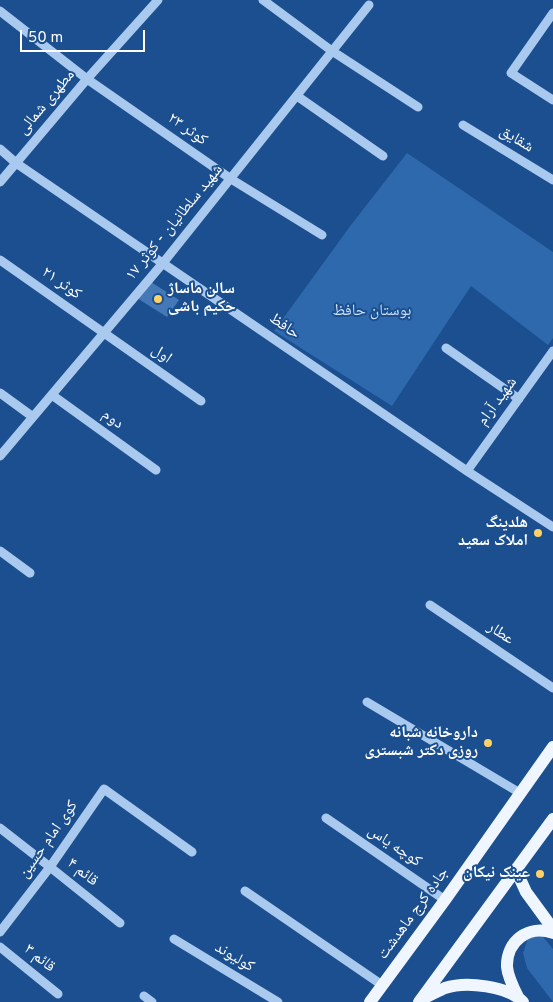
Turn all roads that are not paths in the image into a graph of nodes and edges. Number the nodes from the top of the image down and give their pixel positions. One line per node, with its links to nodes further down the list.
1 (158, 0): 7 (street, مطهری شمالی)
2 (263, 0): 6 (street)
3 (369, 5): 6 (street, شهید سلطانیان - کوثر ۱۷)
4 (0, 11): 7 (street, کوثر ۲۳)
5 (553, 13): 9 (street)
6 (332, 51): 8 (street, شهید سلطانیان - کوثر ۱۷); 10 (street)
7 (87, 79): 14 (street, مطهری شمالی); 15 (street, کوثر ۲۳)
8 (297, 96): 13 (street); 15 (street, شهید سلطانیان - کوثر ۱۷)
9 (553, 100)
10 (418, 107)
11 (463, 125): 16 (street, شقایق)
12 (0, 149): 14 (street, حافظ)
13 (383, 156)
14 (16, 163): 17 (street, مطهری شمالی); 20 (street, حافظ)
15 (230, 179): 18 (street, کوثر ۲۳); 20 (street, شهید سلطانیان - کوثر ۱۷)
16 (553, 180)
17 (0, 182)
18 (322, 235)
19 (0, 260): 21 (street, کوثر ۲۱)
20 (163, 263): 21 (street, شهید سلطانیان - کوثر ۱۷); 31 (street, حافظ)
21 (104, 334): 25 (street, شهید سلطانیان - کوثر ۱۷); 27 (street, اول)
22 (446, 348): 26 (street)
23 (553, 351): 26 (street, شهید آرام)
24 (0, 393): 28 (street)
25 (52, 395): 28 (street, شهید سلطانیان - کوثر ۱۷); 30 (street, دوم)
26 (519, 399): 31 (street, شهید آرام)
27 (201, 401)
28 (33, 417): 29 (street, شهید سلطانیان - کوثر ۱۷)
29 (0, 456)
30 (156, 470)
31 (467, 471): 32 (street, حافظ)
32 (552, 524)
33 (0, 551): 34 (street)
34 (30, 573)
35 (430, 605): 36 (street, عطار)
36 (553, 688)
37 (367, 702): 39 (street)
38 (553, 747): 39 (main road, جاده کرج ماهدشت)
39 (520, 794): 47 (main road, جاده کرج ماهدشت)
40 (326, 818): 47 (street, کوچه یاس)
41 (553, 819): 45 (main road)
42 (0, 828): 44 (street, قائم ۴)
43 (192, 852): 44 (street, کوی امام حسین)
44 (50, 866): 48 (street, قائم ۴); 50 (street, کوی امام حسین)
45 (516, 870): 49 (main road); 57 (main road)
46 (245, 891): 54 (street)
47 (445, 900): 54 (main road, جاده کرج ماهدشت)
48 (120, 923)
49 (553, 929)
50 (0, 932)
51 (553, 933): 56 (main road)
52 (174, 939): 58 (street, کولیوند)
53 (0, 947): 55 (street, قائم ۳)
54 (382, 985): 59 (main road, جاده کرج ماهدشت)
55 (58, 994)
56 (521, 999): 57 (main road)
57 (420, 1001)
58 (278, 1002)
59 (370, 1002)

